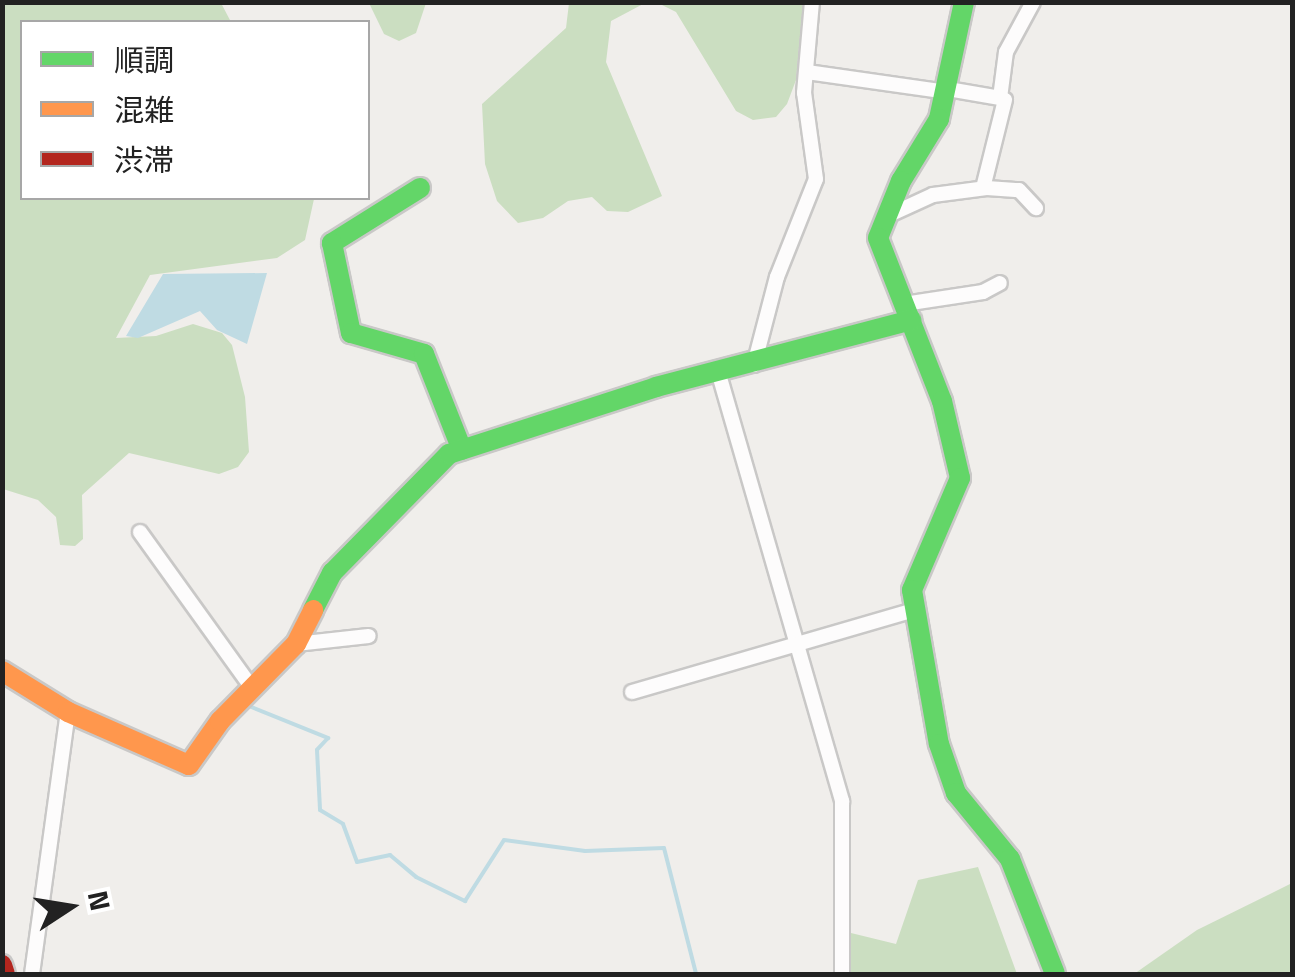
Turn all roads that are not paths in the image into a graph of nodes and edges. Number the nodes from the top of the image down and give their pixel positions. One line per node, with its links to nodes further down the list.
1 (812, 2): 4 (street)
2 (964, 2): 5 (street)
3 (1033, 2): 5 (street)
4 (807, 72): 5 (street); 13 (street)
5 (947, 90): 10 (street)
6 (1005, 100): 8 (street)
7 (420, 188): 15 (street)
8 (983, 188): 9 (street); 10 (street)
9 (1036, 208)
10 (885, 217): 12 (street)
11 (1000, 283): 12 (street)
12 (908, 312): 13 (street); 17 (street)
13 (754, 365): 14 (street)
14 (718, 371): 15 (street); 20 (street)
15 (462, 450): 19 (street)
16 (140, 532): 22 (street)
17 (914, 610): 20 (street); 29 (street)
18 (369, 636): 19 (street)
19 (296, 644): 22 (street)
20 (795, 644): 23 (street); 28 (street)
21 (2, 671): 24 (street)
22 (252, 688): 24 (street)
23 (632, 692)
24 (68, 712): 27 (street)
25 (2, 965): 26 (street)
26 (5, 974)
27 (32, 974)
28 (842, 974)
29 (1055, 974)

